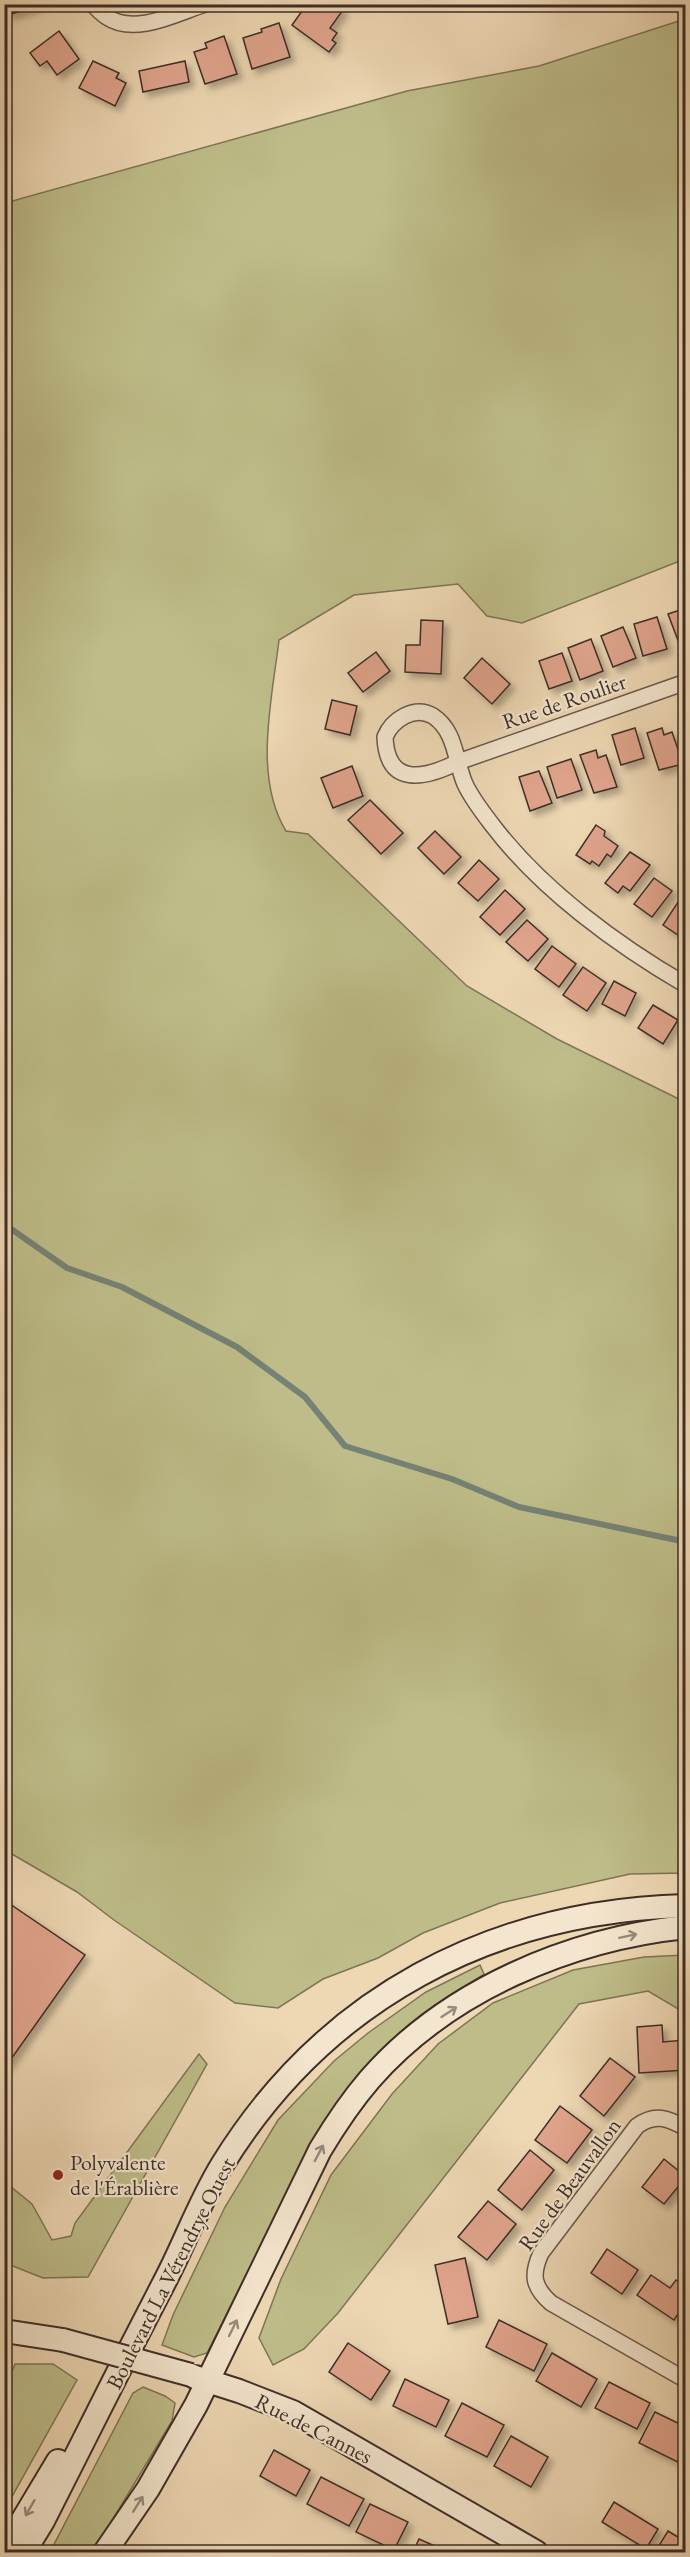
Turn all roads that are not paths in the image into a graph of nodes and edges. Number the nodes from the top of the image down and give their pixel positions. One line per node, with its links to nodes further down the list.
1 (93, 4): 2 (street)
2 (205, 4)
3 (686, 682): 4 (street, Rue de Roulier)
4 (458, 762): 4 (street); 5 (street)
5 (686, 985)
6 (686, 1906): 9 (main road, Boulevard La Vérendrye Ouest)
7 (686, 1927): 11 (main road, one-way to 7)
8 (686, 2128): 12 (street, Rue de Beauvallon)
9 (148, 2314): 13 (main road, one-way to 13); 14 (main road, Boulevard La Vérendrye Ouest)
10 (4, 2331): 11 (main road, Rue de Cannes, bridge)
11 (199, 2378): 15 (main road, one-way to 11); 16 (main road, Rue de Cannes)
12 (686, 2380)
13 (4, 2552)
14 (24, 2553)
15 (105, 2553)
16 (536, 2553)

